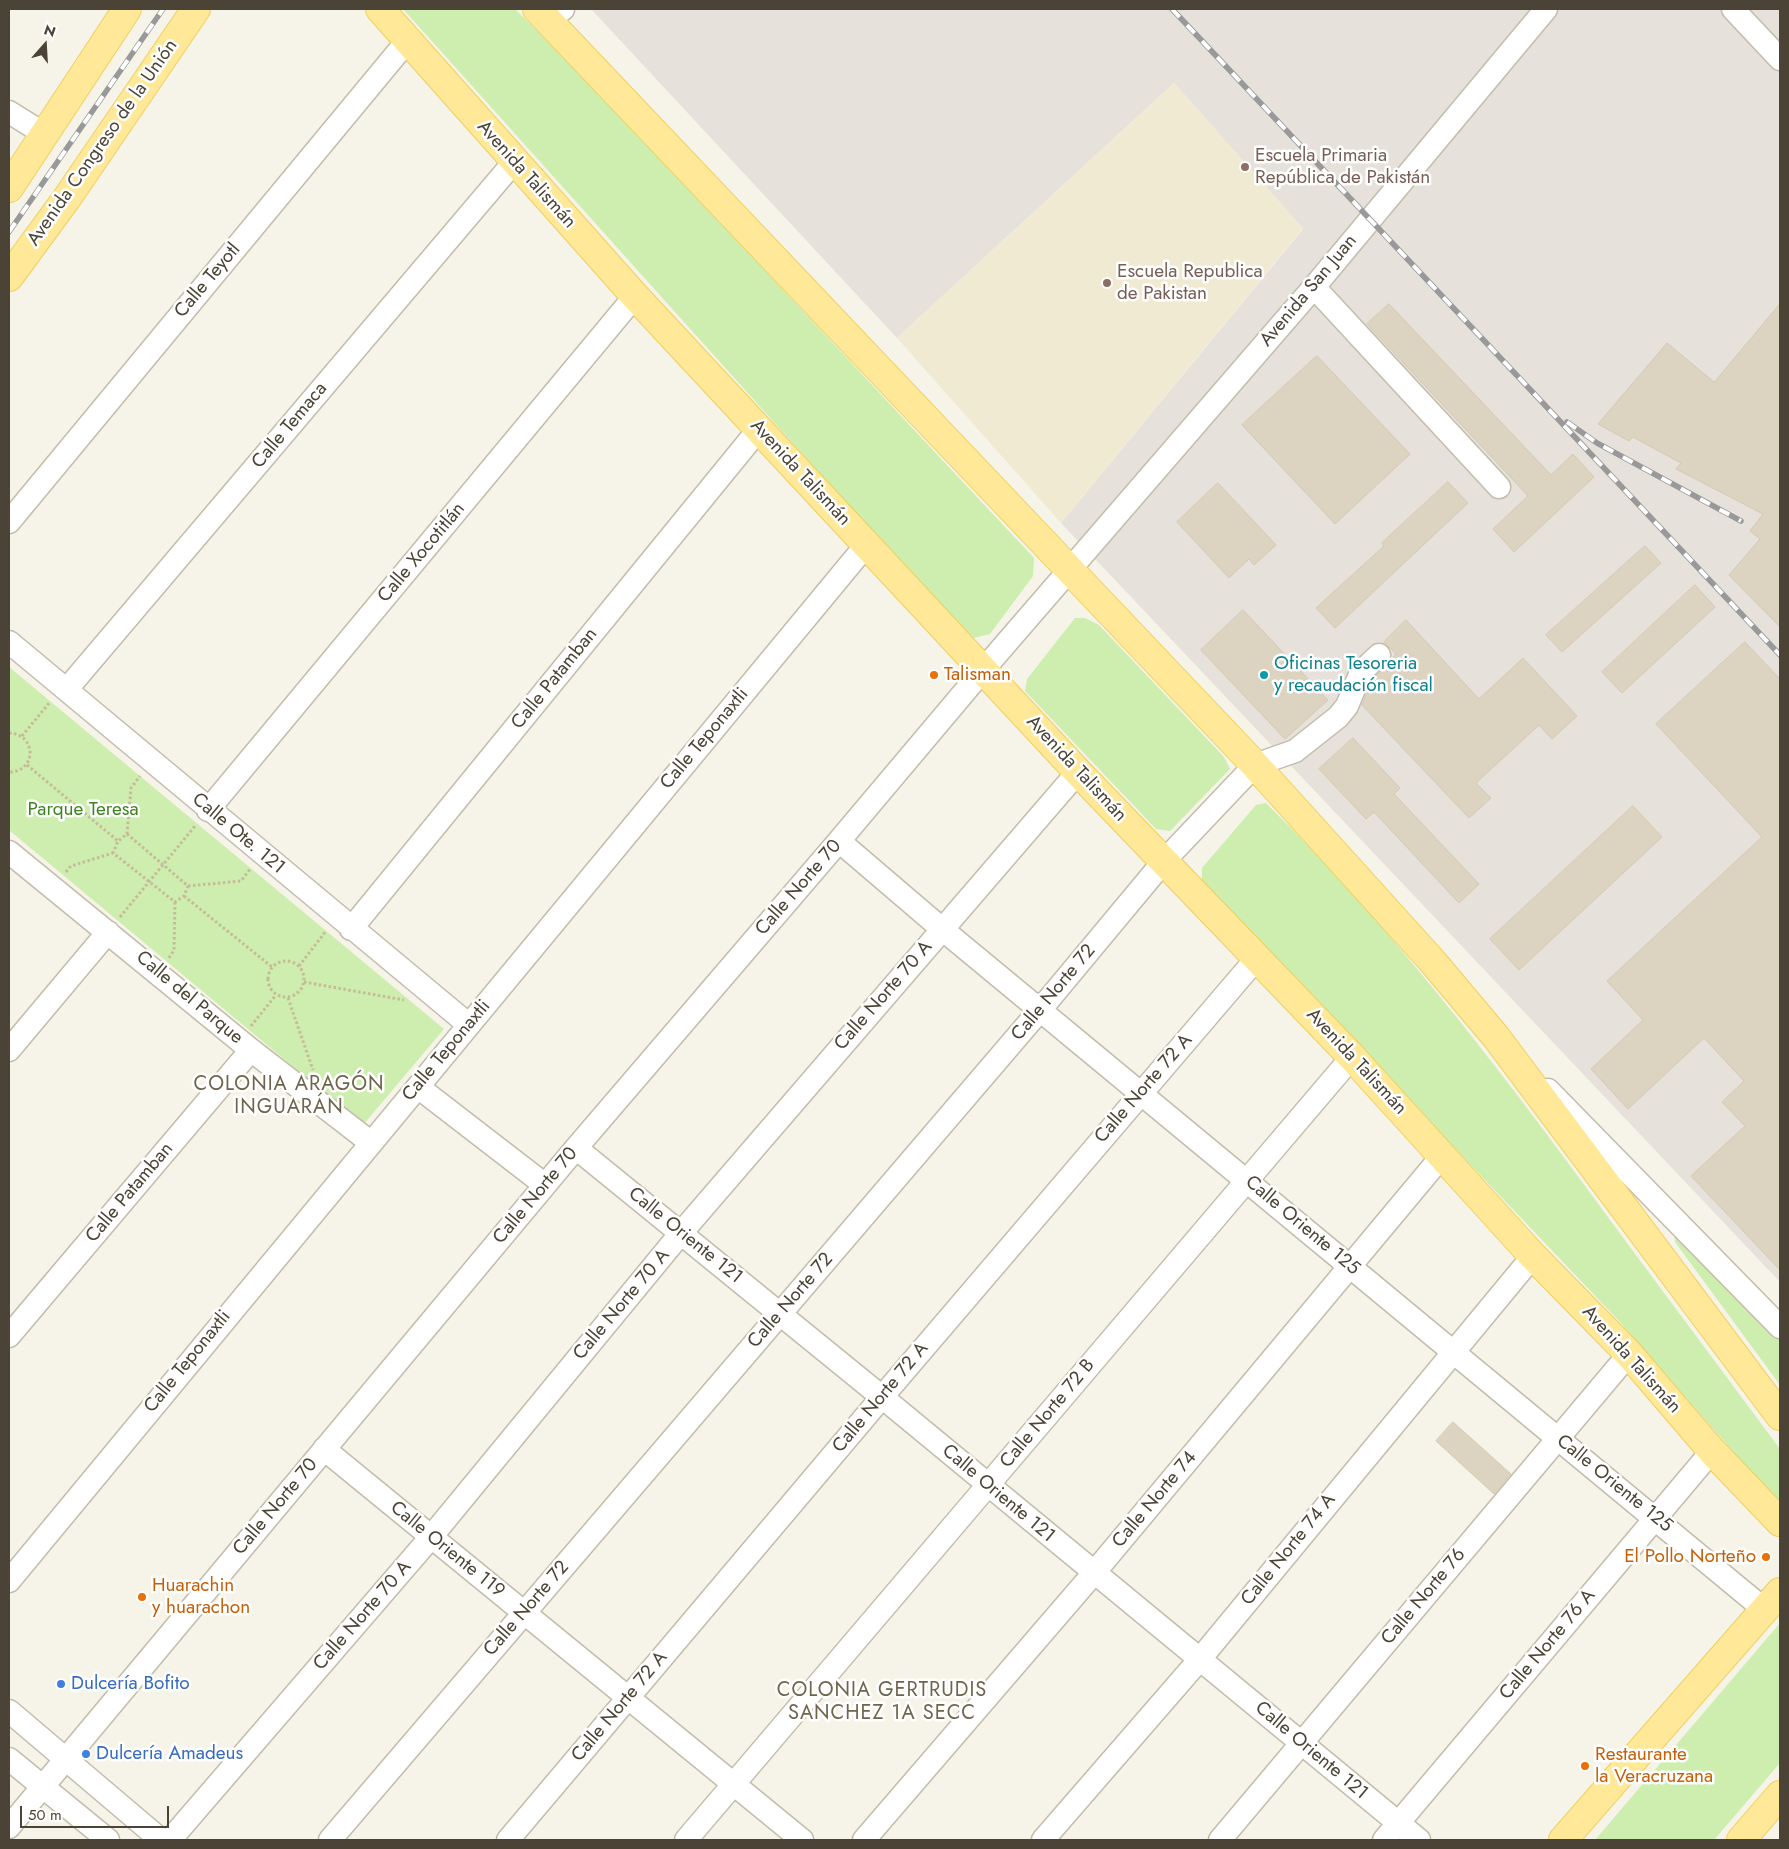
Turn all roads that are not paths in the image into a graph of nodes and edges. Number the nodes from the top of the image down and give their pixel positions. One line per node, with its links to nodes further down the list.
1 (127, 9): 10 (main road)
2 (196, 9): 13 (main road, Avenida Congreso de la Unión)
3 (380, 9): 7 (main road, Avenida Talismán)
4 (1546, 9): 14 (street, Avenida San Juan)
5 (1733, 9): 8 (street)
6 (549, 12): 20 (main road)
7 (408, 40): 11 (main road, Avenida Talismán); 18 (street, Calle Teyotl)
8 (1780, 59)
9 (9, 112): 10 (street)
10 (46, 134): 12 (main road)
11 (514, 162): 15 (main road, Avenida Talismán); 24 (street, Calle Temaca)
12 (13, 174)
13 (9, 277)
14 (1314, 287): 17 (street); 20 (street, Avenida San Juan)
15 (635, 296): 16 (main road, Avenida Talismán); 27 (street, Calle Xocotitlán)
16 (759, 429): 19 (main road, Avenida Talismán); 31 (street, Calle Patamban)
17 (1499, 487)
18 (9, 522)
19 (866, 544): 23 (main road, Avenida Talismán); 36 (street, Calle Teponaxtli)
20 (1069, 570): 23 (street, Calle Norte 70); 25 (main road)
21 (9, 642): 24 (street, Calle Ote. 121)
22 (1379, 655): 25 (street)
23 (983, 670): 26 (main road, Avenida Talismán); 28 (street, Calle Norte 70)
24 (61, 693): 27 (street, Calle Ote. 121)
25 (1255, 765): 30 (street, Calle Norte 72); 37 (main road)
26 (1078, 772): 30 (main road, Avenida Talismán); 32 (street, Calle Norte 70 A)
27 (208, 810): 31 (street, Calle Ote. 121)
28 (839, 842): 32 (street, Calle Oriente 125); 44 (street, Calle Norte 70)
29 (9, 852): 33 (street, Calle del Parque)
30 (1164, 861): 34 (main road, Avenida Talismán); 35 (street, Calle Norte 72)
31 (351, 929): 36 (street, Calle Ote. 121)
32 (942, 929): 35 (street, Calle Oriente 125); 48 (street, Calle Norte 70 A)
33 (108, 932): 38 (street, Calle del Parque); 39 (street)
34 (1257, 958): 40 (main road, Avenida Talismán); 42 (street, Calle Norte 72 A)
35 (1040, 1010): 42 (street, Calle Oriente 125); 51 (street, Calle Norte 72)
36 (469, 1025): 41 (street, Calle Teponaxtli)
37 (1496, 1037): 52 (street); 57 (main road)
38 (249, 1041): 43 (street, Calle del Parque); 53 (street, Calle Patamban)
39 (9, 1050)
40 (1352, 1056): 45 (main road, Avenida Talismán); 46 (street, Calle Norte 72 B)
41 (418, 1086): 43 (street, Calle Teponaxtli); 47 (street)
42 (1141, 1092): 46 (street, Calle Oriente 125); 56 (street, Calle Norte 72 A)
43 (370, 1142): 66 (street, Calle Teponaxtli)
44 (576, 1148): 47 (street, Calle Norte 70); 48 (street, Calle Oriente 121)
45 (1442, 1156): 49 (main road, Avenida Talismán); 50 (street, Calle Norte 74)
46 (1247, 1181): 50 (street, Calle Oriente 125); 61 (street, Calle Norte 72 B)
47 (545, 1185): 59 (street, Calle Norte 70)
48 (681, 1233): 51 (street, Calle Oriente 121); 64 (street, Calle Norte 70 A)
49 (1533, 1256): 54 (street, Calle Norte 74 A); 55 (main road, Avenida Talismán)
50 (1349, 1266): 54 (street, Calle Oriente 125); 65 (street, Calle Norte 74)
51 (780, 1314): 56 (street, Calle Oriente 121); 68 (street, Calle Norte 72)
52 (1780, 1327)
53 (9, 1336)
54 (1453, 1351): 58 (street, Calle Oriente 125); 69 (street, Calle Norte 74 A)
55 (1629, 1354): 58 (street, Calle Norte 76); 60 (main road, Avenida Talismán)
56 (882, 1397): 61 (street, Calle Oriente 121); 70 (street, Calle Norte 72 A)
57 (1780, 1416)
58 (1558, 1439): 62 (street, Calle Oriente 125); 72 (street, Calle Norte 76)
59 (324, 1449): 64 (street, Calle Oriente 119); 73 (street, Calle Norte 70)
60 (1712, 1451): 62 (street, Calle Norte 76 A); 63 (main road, Avenida Talismán)
61 (988, 1485): 65 (street, Calle Oriente 121); 75 (street, Calle Norte 72 B)
62 (1655, 1518): 67 (street, Calle Oriente 125); 79 (street, Calle Norte 76 A)
63 (1780, 1522)
64 (431, 1537): 68 (street, Calle Oriente 119); 82 (street, Calle Norte 70 A)
65 (1094, 1574): 69 (street, Calle Oriente 121); 87 (street, Calle Norte 74)
66 (9, 1581)
67 (1773, 1601): 91 (main road)
68 (523, 1613): 70 (street, Calle Oriente 119); 83 (street, Calle Norte 72)
69 (1200, 1658): 72 (street, Calle Oriente 121); 88 (street, Calle Norte 74 A)
70 (628, 1698): 75 (street, Calle Oriente 119); 84 (street, Calle Norte 72 A)
71 (9, 1711): 73 (street)
72 (1302, 1742): 79 (street, Calle Oriente 121); 89 (street, Calle Norte 76)
73 (67, 1758): 76 (street, Calle Norte 70); 81 (street)
74 (9, 1759): 76 (street)
75 (734, 1783): 85 (street, Calle Norte 72 B); 86 (street, Calle Oriente 119)
76 (43, 1788): 78 (street, Calle Norte 70); 80 (street)
77 (1780, 1795): 92 (main road)
78 (9, 1827)
79 (1391, 1832): 90 (street, Calle Oriente 121)
80 (108, 1840)
81 (161, 1840)
82 (170, 1840)
83 (330, 1840)
84 (508, 1840)
85 (686, 1840)
86 (802, 1840)
87 (864, 1840)
88 (1043, 1840)
89 (1220, 1840)
90 (1419, 1840)
91 (1564, 1840)
92 (1742, 1840)

